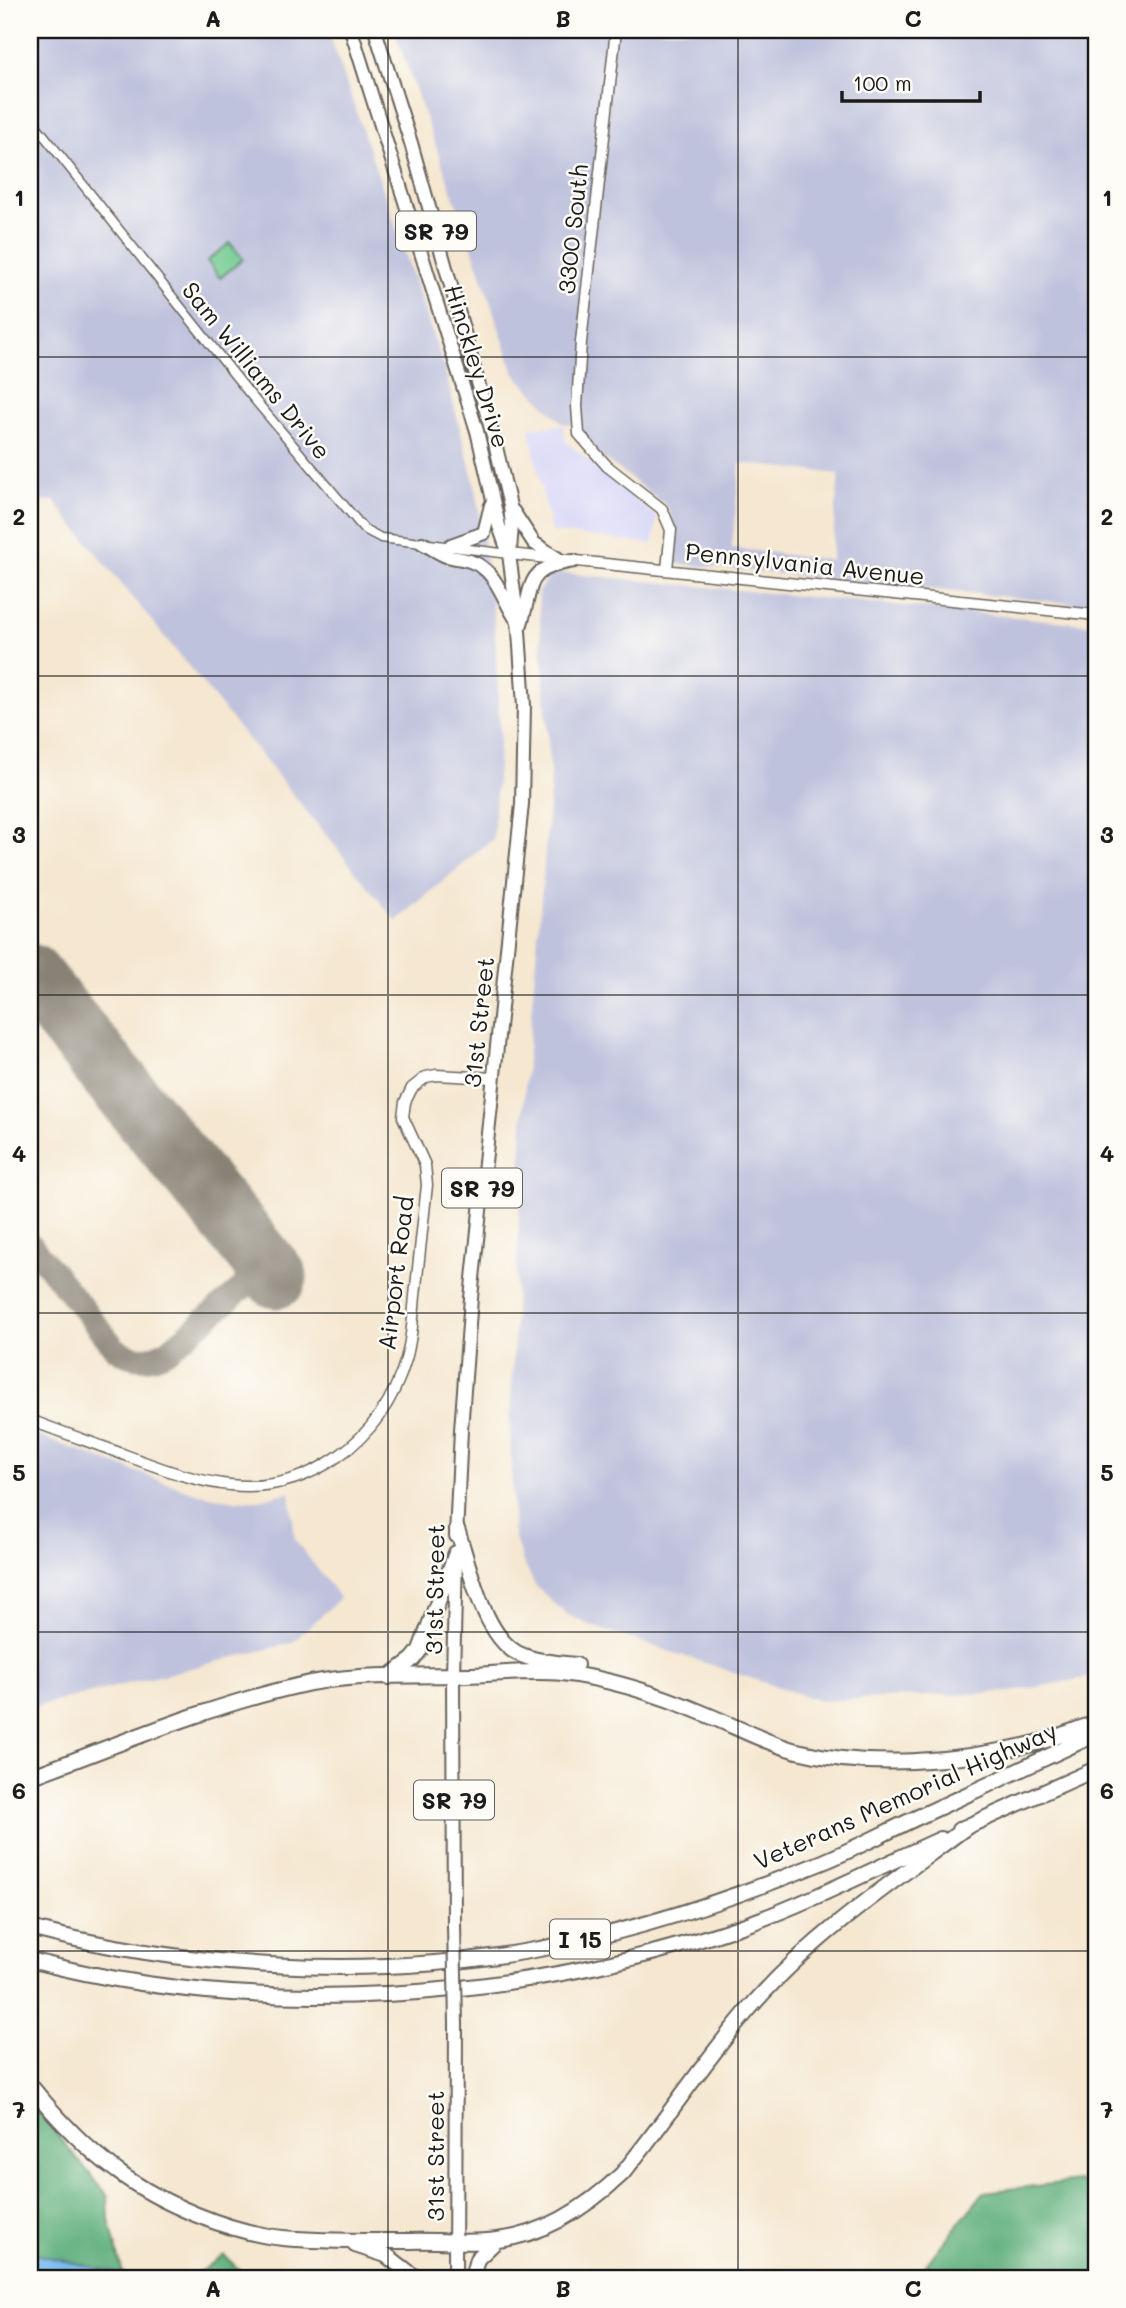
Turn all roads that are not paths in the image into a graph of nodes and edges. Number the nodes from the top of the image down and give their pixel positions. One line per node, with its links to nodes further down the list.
1 (351, 30): 5 (main road, Hinckley Drive / SR 79)
2 (375, 30): 6 (main road, Hinckley Drive / SR 79)
3 (616, 30): 12 (street, 3300 South)
4 (30, 118): 7 (street, Sam Williams Drive)
5 (492, 497): 8 (main road); 9 (main road, Hinckley Drive / SR 79)
6 (510, 506): 9 (main road, Hinckley Drive / SR 79); 10 (main road)
7 (422, 542): 8 (street, Sam Williams Drive); 14 (main road)
8 (451, 545): 9 (street, Sam Williams Drive)
9 (509, 554): 10 (street, Pennsylvania Avenue); 14 (main road, Hinckley Drive / SR 79)
10 (560, 560): 11 (street, Pennsylvania Avenue)
11 (574, 561): 12 (street, Pennsylvania Avenue); 14 (main road)
12 (667, 569): 13 (street, Pennsylvania Avenue)
13 (1096, 615)
14 (519, 626): 15 (main road, Hinckley Drive / SR 79)
15 (512, 903): 16 (main road, 31st Street / SR 79)
16 (493, 1078): 17 (street, Airport Road); 18 (main road, 31st Street / SR 79)
17 (30, 1420)
18 (457, 1529): 19 (main road, 31st Street / SR 79); 22 (highway)
19 (456, 1553): 20 (main road, 31st Street / SR 79); 21 (highway)
20 (453, 1675): 21 (highway); 22 (highway); 31 (main road, 31st Street / SR 79, bridge)
21 (389, 1677): 26 (highway)
22 (642, 1689): 23 (highway)
23 (1096, 1723)
24 (1096, 1734): 28 (highway, Veterans Memorial Highway / I 15)
25 (1096, 1769): 27 (highway, I 15)
26 (30, 1777)
27 (968, 1826): 29 (highway, I 15); 32 (highway)
28 (30, 1928)
29 (30, 1960)
30 (30, 2085): 33 (highway)
31 (455, 2240): 32 (highway); 33 (highway); 35 (main road, 31st Street / SR 79)
32 (497, 2240): 36 (highway)
33 (344, 2242): 34 (highway)
34 (416, 2278)
35 (455, 2278)
36 (472, 2278)

